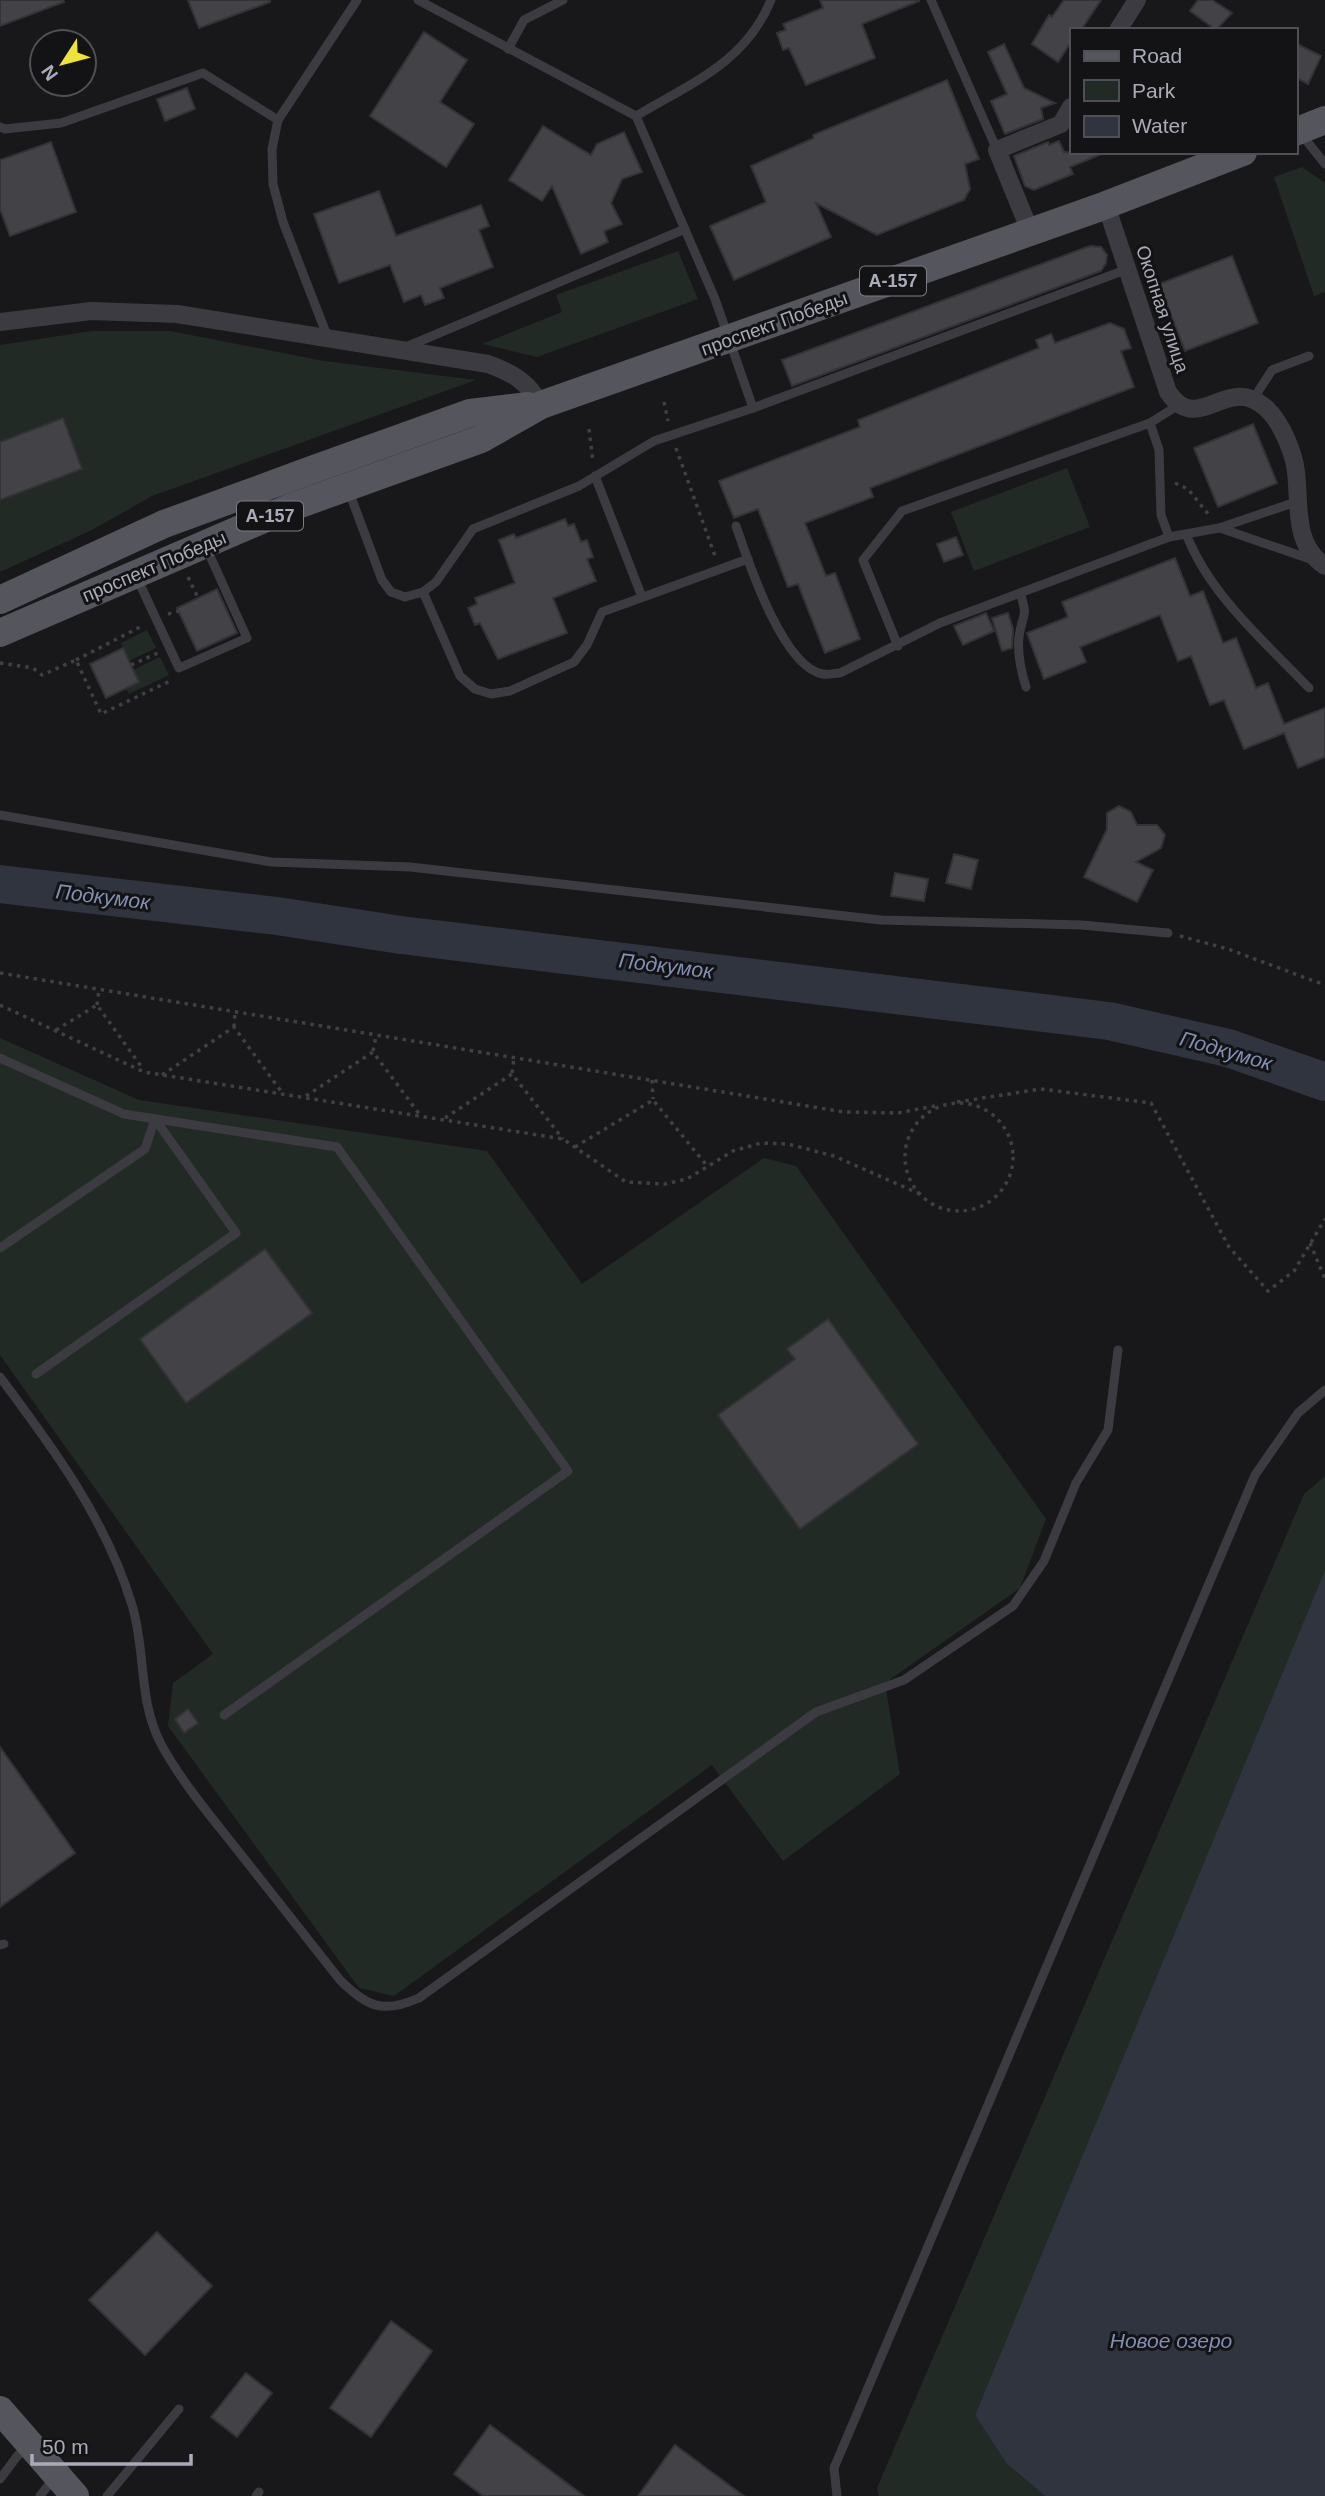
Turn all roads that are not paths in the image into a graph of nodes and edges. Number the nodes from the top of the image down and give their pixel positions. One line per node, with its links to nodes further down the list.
1 (357, 0): 11 (lane)
2 (418, 0): 8 (lane)
3 (563, 0): 8 (lane)
4 (771, 0): 10 (lane)
5 (931, 0): 15 (lane)
6 (1136, 0): 7 (street)
7 (1119, 28)
8 (508, 49): 10 (lane)
9 (1070, 109): 15 (street)
10 (636, 116): 19 (lane)
11 (278, 120): 13 (lane); 23 (lane)
12 (1325, 120): 14 (main road)
13 (0, 127)
14 (1297, 131): 17 (lane)
15 (997, 150): 20 (street)
16 (1238, 154): 18 (main road, проспект Победы / А-157)
17 (1325, 164)
18 (1106, 205): 20 (main road, проспект Победы / А-157); 21 (street, Окопная улица)
19 (685, 229): 24 (lane); 25 (lane)
20 (1030, 231): 24 (main road, проспект Победы / А-157)
21 (1128, 269): 29 (street, Окопная улица); 30 (lane)
22 (0, 322): 23 (street)
23 (328, 339): 25 (street)
24 (729, 339): 28 (main road, проспект Победы / А-157); 30 (lane)
25 (399, 350): 28 (street)
26 (1309, 356): 27 (lane)
27 (1254, 398): 29 (street); 34 (street)
28 (541, 405): 33 (main road, проспект Победы / А-157); 46 (main road, проспект Победы / А-157)
29 (1177, 406): 31 (lane)
30 (753, 408): 32 (lane)
31 (1150, 423): 38 (lane); 48 (lane)
32 (595, 476): 43 (lane); 45 (lane)
33 (348, 487): 39 (main road, проспект Победы / А-157); 43 (lane)
34 (1296, 502): 36 (lane); 41 (street)
35 (736, 526): 40 (lane)
36 (1219, 528): 37 (lane); 41 (lane)
37 (1187, 536): 38 (lane); 50 (lane)
38 (1169, 537): 44 (lane)
39 (204, 544): 42 (main road, проспект Победы / А-157); 42 (lane)
40 (748, 559): 45 (lane); 48 (lane)
41 (1321, 564)
42 (135, 573): 47 (main road, проспект Победы / А-157)
43 (423, 592): 45 (lane)
44 (1020, 593): 48 (lane); 49 (lane)
45 (642, 597)
46 (0, 600)
47 (0, 633)
48 (898, 646)
49 (1027, 687)
50 (1309, 688)
51 (0, 815): 52 (lane)
52 (1168, 933)
53 (0, 1058): 54 (lane)
54 (155, 1119): 55 (lane); 57 (lane); 60 (lane)
55 (0, 1248)
56 (1118, 1350): 58 (lane)
57 (36, 1374)
58 (0, 1377)
59 (1325, 1390): 67 (lane)
60 (225, 1715)
61 (179, 2409): 66 (lane)
62 (0, 2410): 63 (main road)
63 (30, 2446): 64 (lane); 65 (main road)
64 (0, 2479)
65 (57, 2490)
66 (107, 2496)
67 (837, 2496)

